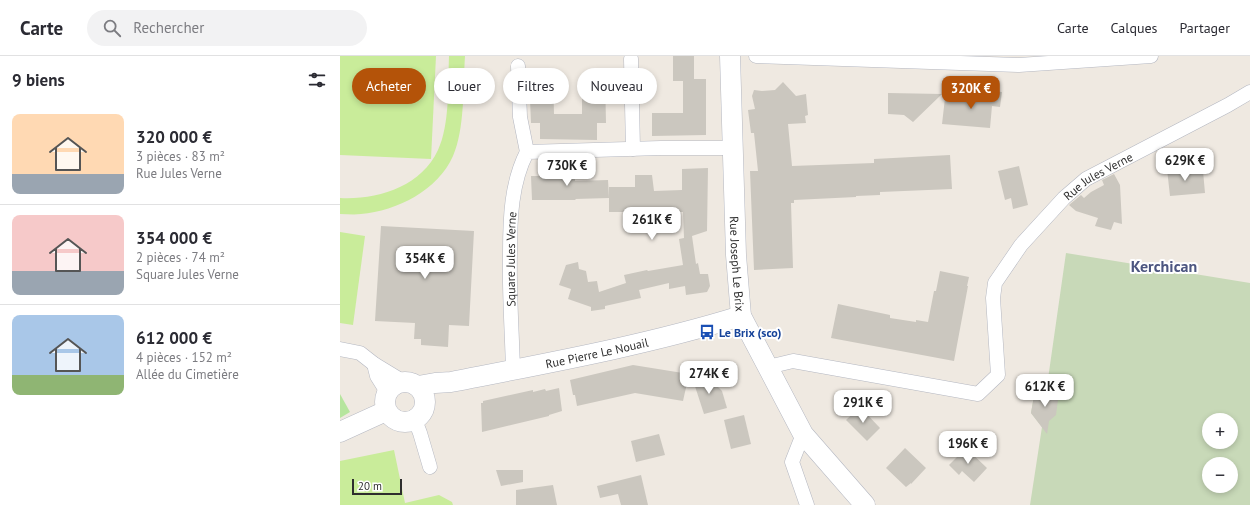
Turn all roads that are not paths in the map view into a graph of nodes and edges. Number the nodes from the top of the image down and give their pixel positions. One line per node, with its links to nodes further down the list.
1 (730, 56): 9 (street, Rue Joseph Le Brix)
2 (756, 56): 6 (street)
3 (1151, 56): 4 (street)
4 (1089, 58): 6 (street)
5 (631, 59): 10 (street)
6 (1019, 61)
7 (518, 66): 11 (street)
8 (1250, 92): 14 (street, Rue Jules Verne)
9 (733, 148): 10 (street); 12 (street, Rue Joseph Le Brix)
10 (633, 149): 11 (street)
11 (527, 152): 15 (street, Square Jules Verne)
12 (741, 316): 14 (street, Rue Joseph Le Brix); 15 (street, Rue Pierre Le Nouail)
13 (340, 349): 17 (street)
14 (768, 367): 20 (street, Rue Joseph Le Brix)
15 (513, 370): 16 (street, Rue Pierre Le Nouail)
16 (452, 382): 17 (street, Rue Pierre Le Nouail); 18 (street, Rue Pierre Le Nouail)
17 (398, 392): 18 (street); 18 (street); 19 (street, Rue Pierre Le Nouail)
18 (420, 412): 21 (street)
19 (340, 432)
20 (803, 434): 22 (street); 23 (street, Rue Joseph Le Brix)
21 (430, 467)
22 (806, 505)
23 (865, 505)

